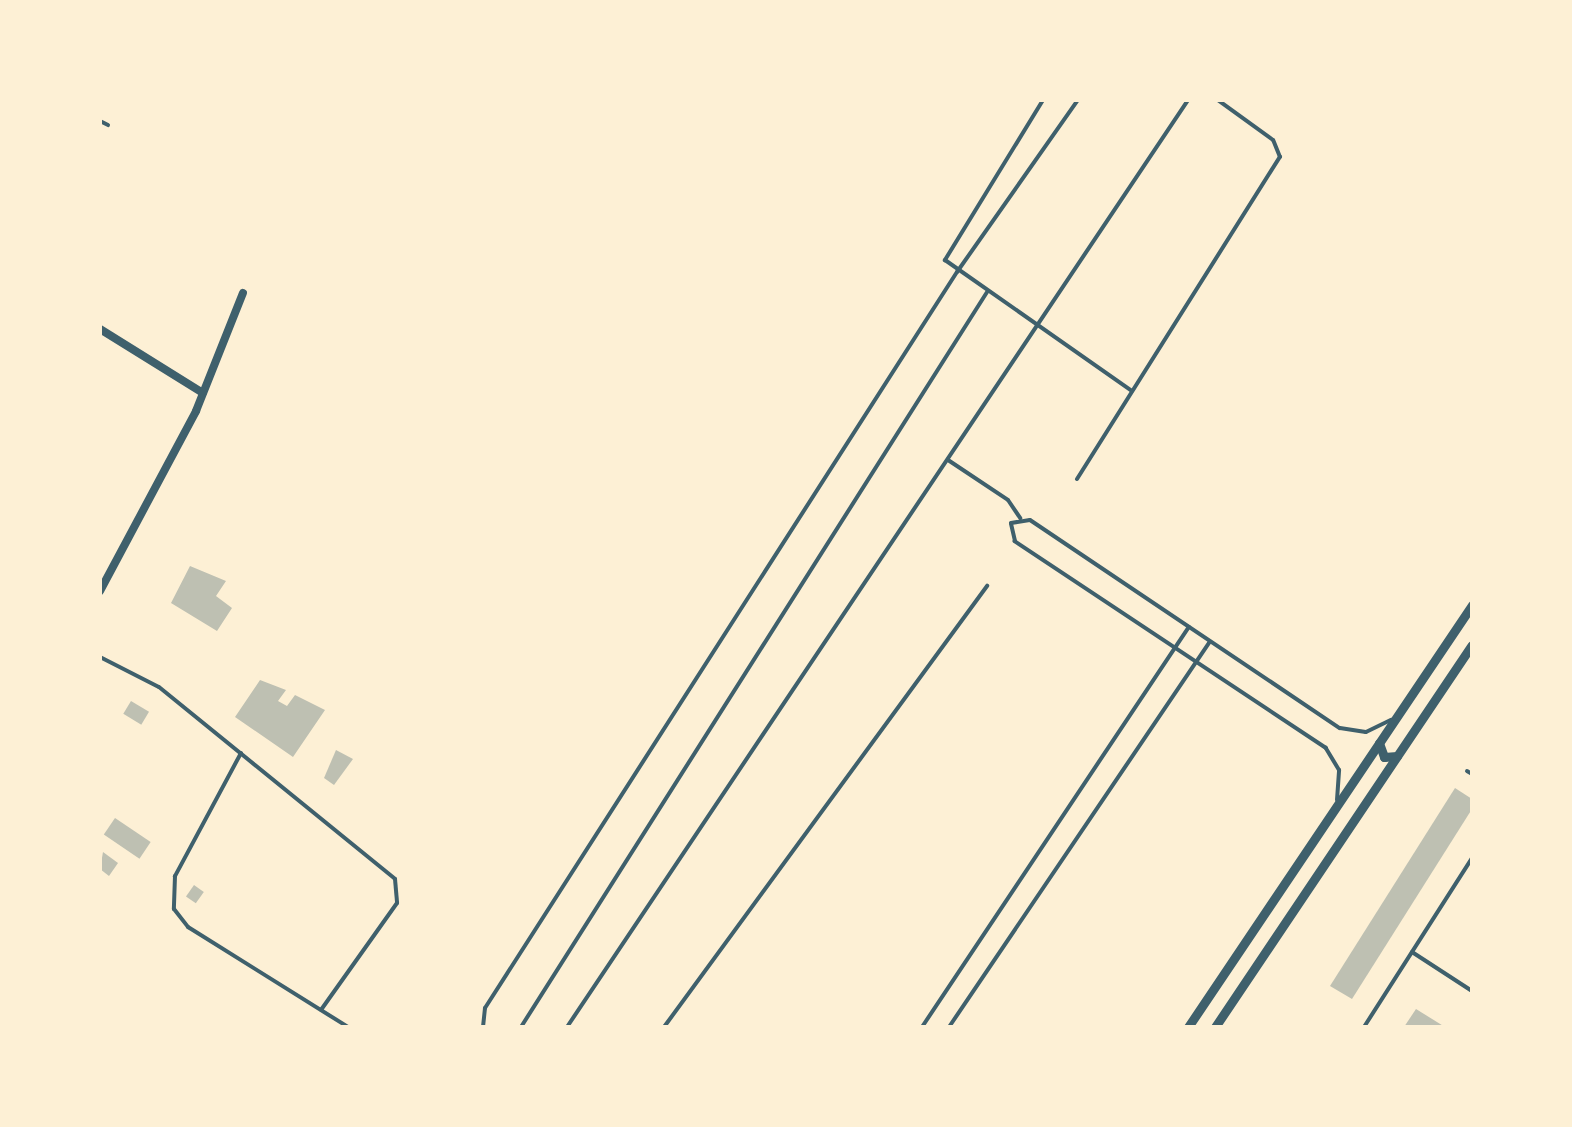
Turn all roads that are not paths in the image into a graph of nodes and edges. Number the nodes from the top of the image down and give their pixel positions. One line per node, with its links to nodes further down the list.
1 (1043, 100): 7 (lane)
2 (1078, 100): 7 (lane)
3 (1188, 100): 10 (lane)
4 (1218, 100): 12 (lane)
5 (100, 121): 6 (lane)
6 (108, 125)
7 (957, 272): 8 (lane); 36 (lane)
8 (987, 292): 10 (lane); 37 (lane)
9 (243, 293): 13 (street)
10 (1037, 326): 12 (lane); 14 (lane)
11 (100, 329): 13 (street)
12 (1132, 391): 15 (lane)
13 (203, 393): 18 (street)
14 (947, 459): 16 (lane); 38 (lane)
15 (1077, 479)
16 (1020, 518): 20 (lane); 23 (lane)
17 (987, 586): 39 (lane)
18 (100, 591)
19 (1472, 605): 26 (street)
20 (1189, 627): 21 (lane); 23 (lane)
21 (1210, 641): 25 (lane); 26 (lane)
22 (1472, 645): 29 (street)
23 (1176, 648): 25 (lane); 40 (lane)
24 (100, 657): 28 (lane)
25 (1197, 662): 30 (lane); 41 (lane)
26 (1397, 717): 27 (street)
27 (1379, 743): 29 (street); 30 (street)
28 (241, 753): 34 (lane); 34 (lane)
29 (1397, 756): 43 (street)
30 (1337, 805): 42 (street)
31 (1472, 858): 32 (lane)
32 (1412, 952): 33 (lane); 44 (lane)
33 (1472, 991)
34 (321, 1010): 35 (lane)
35 (348, 1027)
36 (483, 1027)
37 (521, 1027)
38 (567, 1027)
39 (664, 1027)
40 (922, 1027)
41 (949, 1027)
42 (1188, 1027)
43 (1215, 1027)
44 (1364, 1027)

